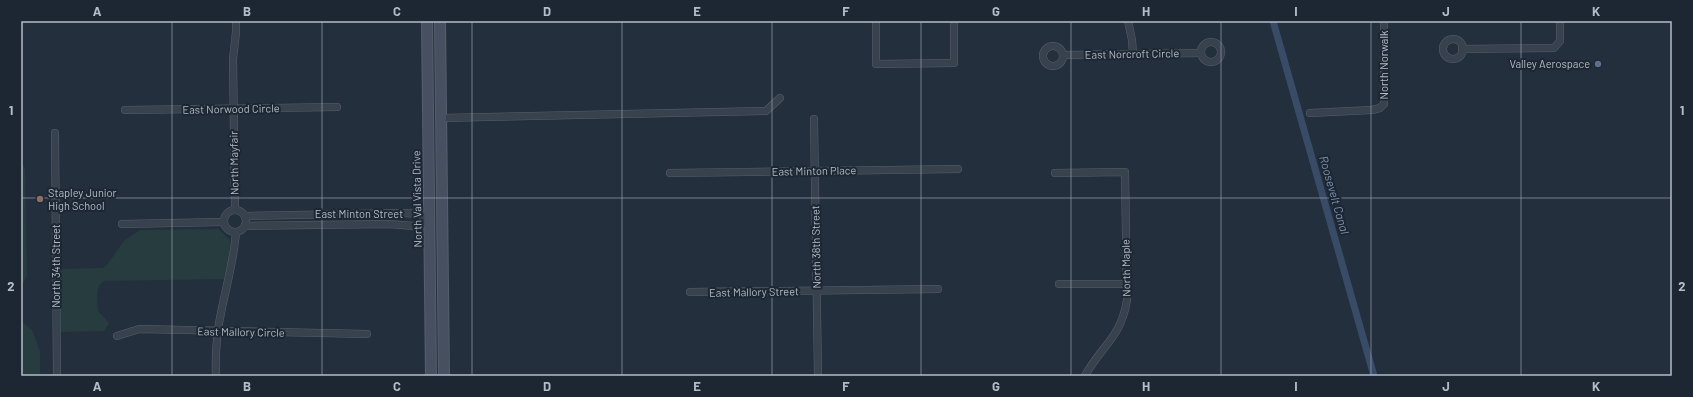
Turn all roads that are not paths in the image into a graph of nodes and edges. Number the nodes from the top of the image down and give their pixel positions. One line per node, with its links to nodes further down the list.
1 (236, 21): 18 (street, North Mayfair)
2 (427, 21): 13 (main road, North Val Vista Drive)
3 (440, 21): 14 (main road)
4 (876, 21): 5 (street)
5 (954, 21)
6 (1128, 21): 11 (street)
7 (1384, 21): 19 (street, North Norwalk)
8 (1560, 21): 9 (street)
9 (1462, 49)
10 (1201, 53): 11 (street, East Norcroft Circle)
11 (1133, 54): 12 (street, East Norcroft Circle)
12 (1063, 55)
13 (428, 97): 14 (main road); 20 (main road, North Val Vista Drive)
14 (441, 97): 21 (main road)
15 (780, 98): 21 (street)
16 (337, 107): 18 (street, East Norwood Circle)
17 (125, 110): 18 (street, East Norwood Circle)
18 (232, 110): 30 (street, North Mayfair)
19 (1310, 114)
20 (428, 118): 21 (main road); 28 (main road, North Val Vista Drive)
21 (441, 118): 29 (main road)
22 (814, 119): 25 (street, North 38th Street)
23 (55, 133): 52 (street, North 34th Street)
24 (958, 169): 25 (street, East Minton Place)
25 (815, 171): 26 (street, East Minton Place); 45 (street, North 38th Street)
26 (670, 173)
27 (1055, 173): 41 (street, North Maple)
28 (429, 201): 29 (main road); 32 (main road, North Val Vista Drive)
29 (442, 201): 33 (main road)
30 (234, 210): 31 (street); 34 (street)
31 (245, 216): 32 (street, East Minton Street); 36 (street)
32 (429, 219): 33 (main road); 36 (street, East Minton Street); 38 (main road, North Val Vista Drive)
33 (442, 219): 39 (main road)
34 (223, 222): 35 (street); 37 (street)
35 (122, 224)
36 (244, 226): 37 (street)
37 (236, 232): 49 (street)
38 (430, 257): 39 (main road); 44 (main road, North Val Vista Drive)
39 (442, 257): 42 (main road)
40 (1058, 284): 41 (street)
41 (1127, 284): 57 (street, North Maple)
42 (443, 289): 44 (main road); 48 (main road)
43 (938, 289): 45 (street, East Mallory Street)
44 (430, 290): 47 (main road, North Val Vista Drive)
45 (817, 291): 46 (street, East Mallory Street); 56 (street, North 38th Street)
46 (690, 292)
47 (430, 306): 48 (main road); 54 (main road, North Val Vista Drive)
48 (443, 306): 55 (main road)
49 (218, 331): 50 (street, East Mallory Circle); 51 (street, East Mallory Circle); 53 (street)
50 (367, 334)
51 (117, 336)
52 (57, 376)
53 (216, 376)
54 (431, 376)
55 (444, 376)
56 (818, 376)
57 (1085, 376)

